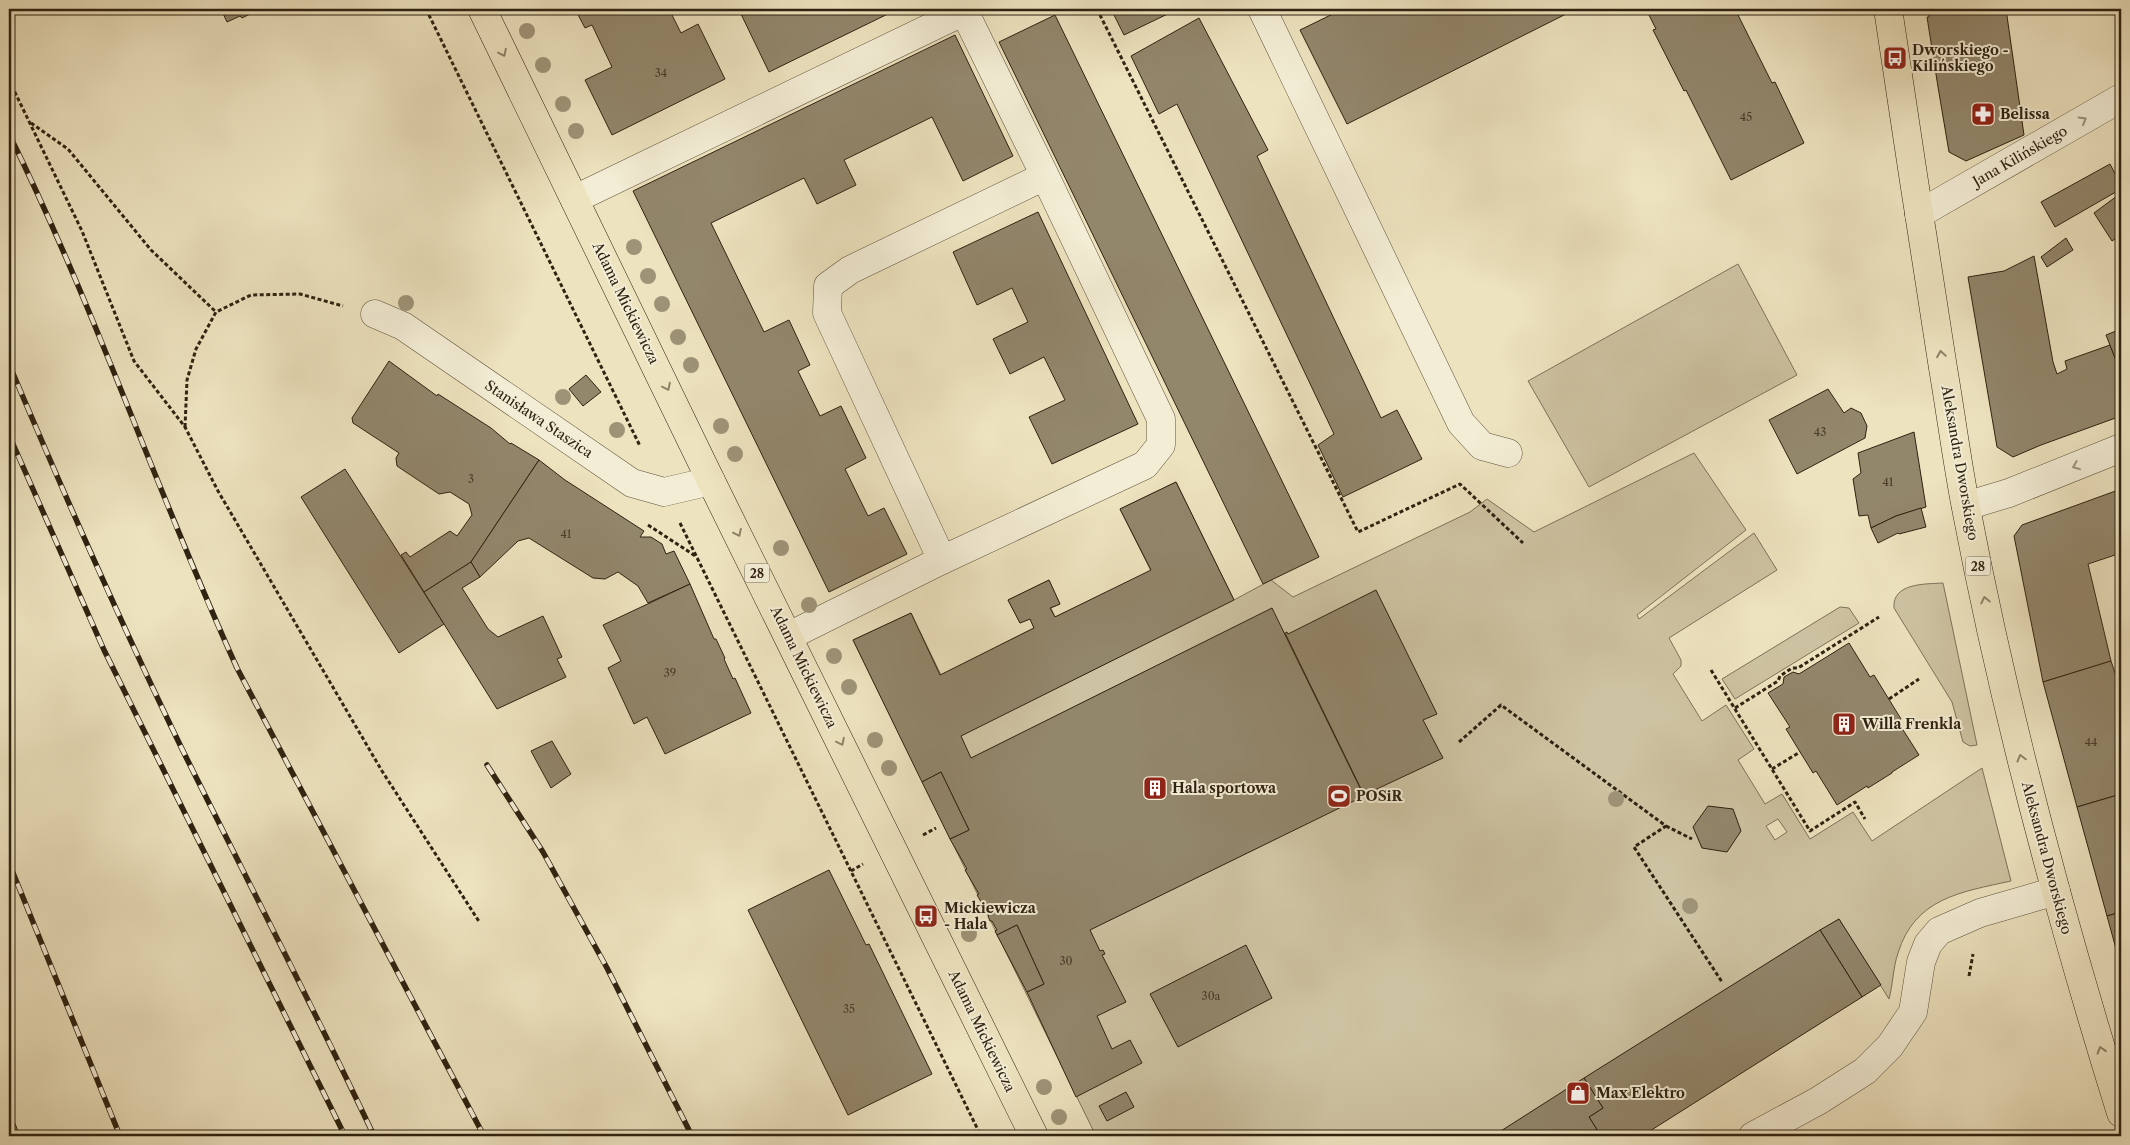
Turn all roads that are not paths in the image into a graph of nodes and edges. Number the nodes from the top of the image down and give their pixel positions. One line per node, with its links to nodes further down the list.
1 (482, 9): 7 (main road, Adama Mickiewicza / 28, one-way to 7)
2 (1262, 9): 11 (street)
3 (1888, 9): 8 (main road, Aleksandra Dworskiego / 28)
4 (966, 10): 6 (street); 7 (street)
5 (2121, 98): 8 (street, Jana Kilińskiego, one-way to 5)
6 (1045, 176): 14 (street); 14 (street)
7 (575, 200): 12 (main road, Adama Mickiewicza / 28, one-way to 12)
8 (1919, 214): 13 (main road, Aleksandra Dworskiego / 28, one-way to 8)
9 (375, 314): 12 (street, Stanisława Staszica)
10 (2121, 448): 13 (street, one-way to 13)
11 (1508, 453)
12 (711, 481): 15 (main road, Adama Mickiewicza / 28, one-way to 15)
13 (1966, 506): 16 (main road, Aleksandra Dworskiego / 28, one-way to 13)
14 (942, 560): 15 (street)
15 (789, 636): 18 (main road, Adama Mickiewicza / 28, one-way to 18)
16 (2056, 891): 17 (main road, Aleksandra Dworskiego / 28, one-way to 16); 19 (street)
17 (2121, 1113)
18 (1034, 1136)
19 (1753, 1136)

